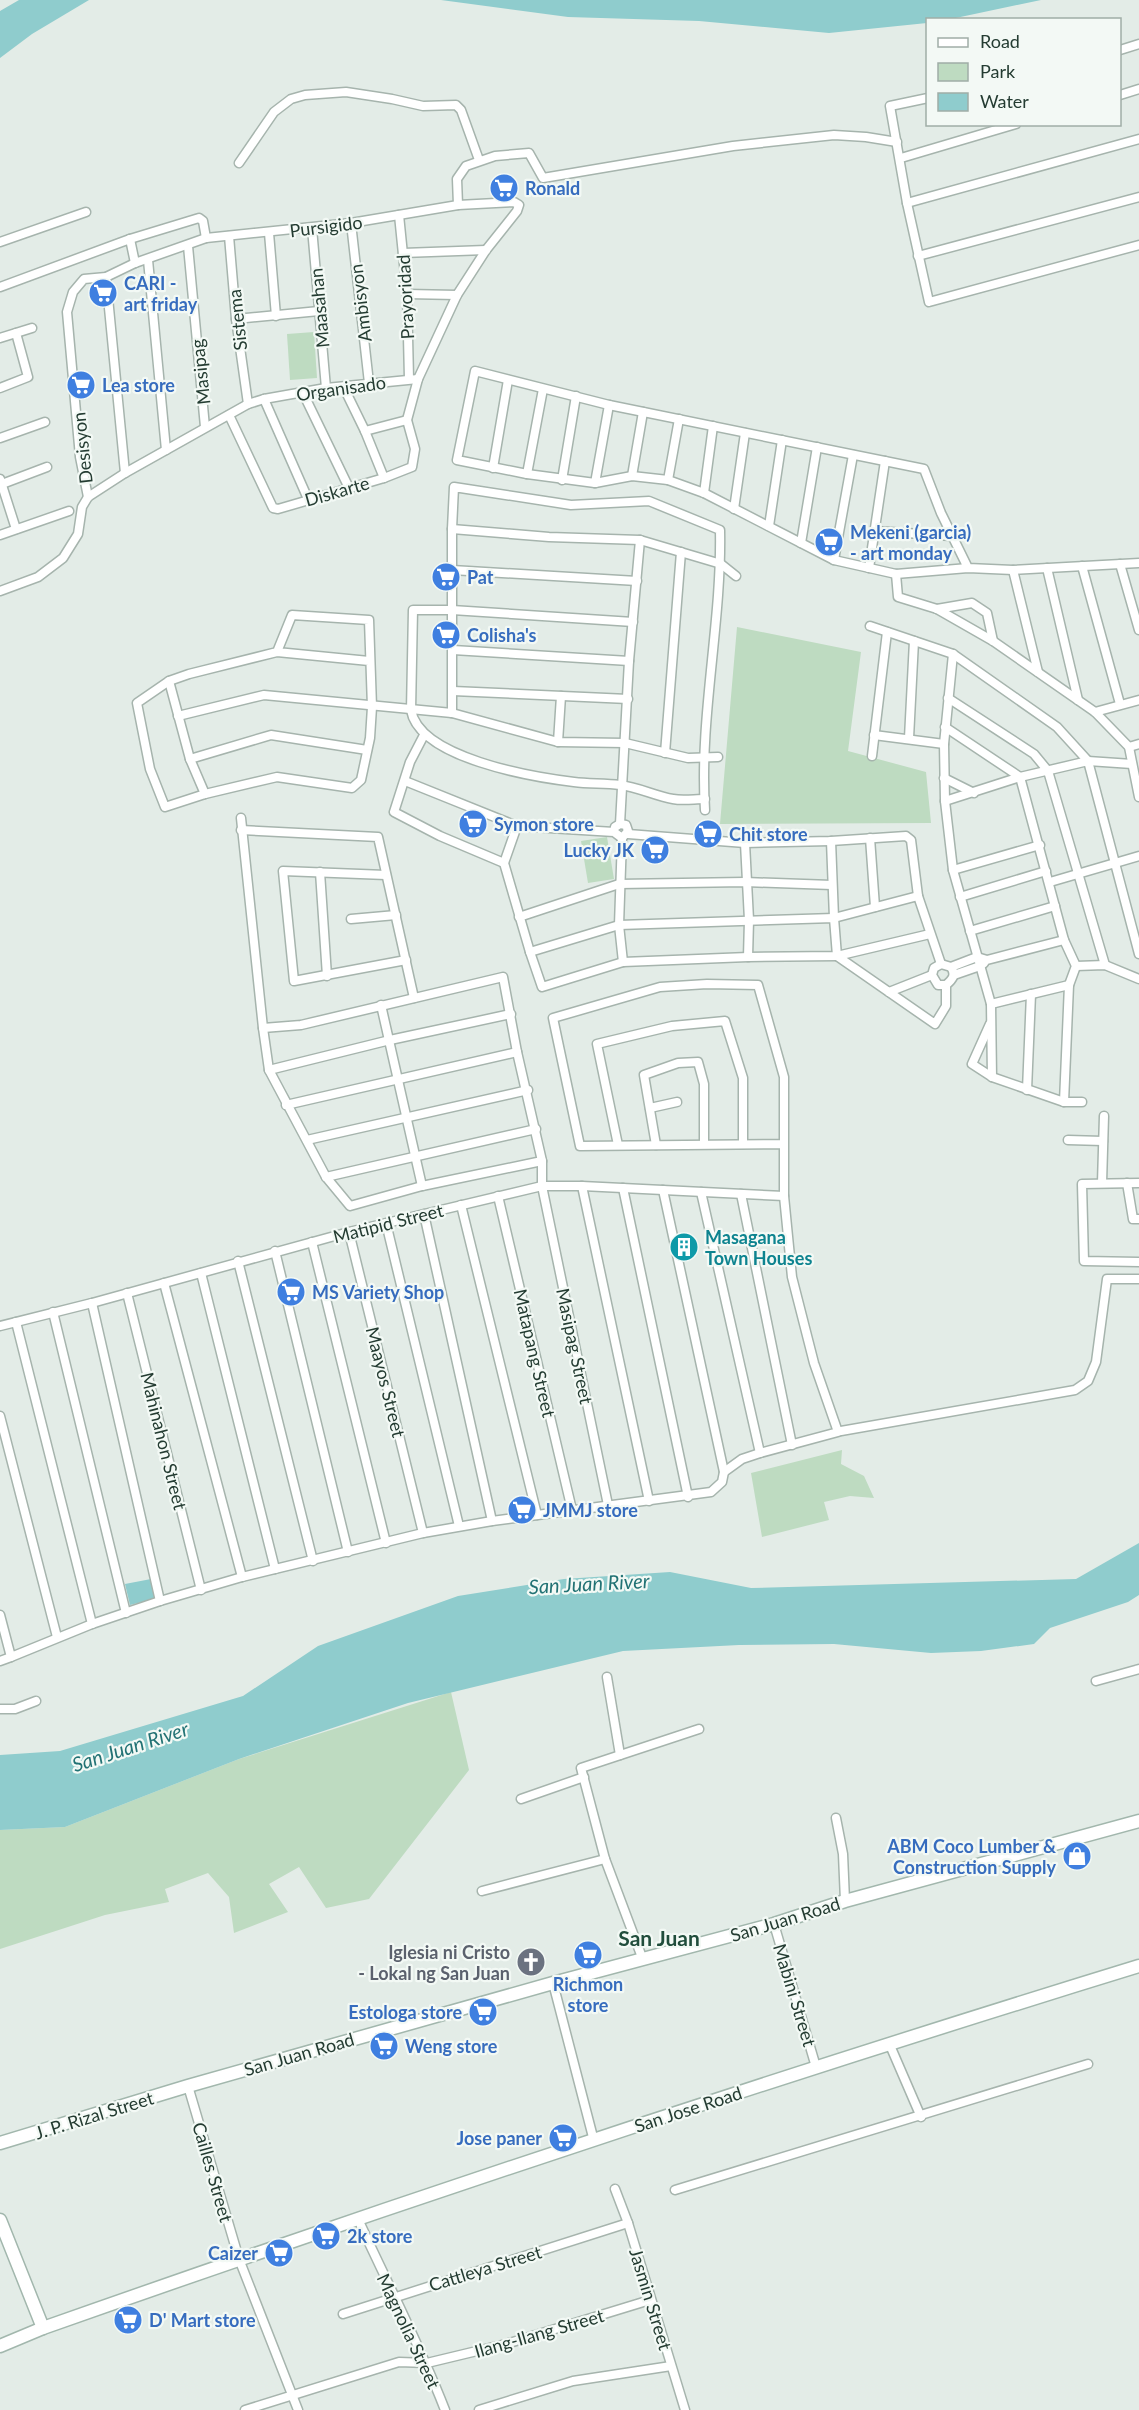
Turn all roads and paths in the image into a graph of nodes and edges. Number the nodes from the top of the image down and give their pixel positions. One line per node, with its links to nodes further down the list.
1 (1139, 44): 2 (street)
2 (1121, 49)
3 (1139, 89): 4 (street)
4 (1121, 94)
5 (926, 98): 8 (street)
6 (1009, 126): 9 (street)
7 (1139, 140): 13 (street)
8 (897, 142): 9 (street); 10 (street)
9 (901, 158): 13 (street)
10 (479, 160): 11 (street); 14 (street)
11 (239, 163)
12 (1139, 197): 28 (street)
13 (908, 203): 28 (street)
14 (458, 205): 16 (street, Pursigido); 26 (street, Pursigido)
15 (86, 212): 23 (street)
16 (399, 215): 17 (street, Pursigido); 27 (street, Prayoridad)
17 (351, 223): 18 (street, Pursigido); 43 (street, Ambisyon)
18 (312, 228): 19 (street, Pursigido); 35 (street, Maasahan)
19 (269, 233): 20 (street, Pursigido); 36 (street)
20 (229, 236): 21 (street, Pursigido); 37 (street, Sistema)
21 (206, 238): 22 (street); 25 (street, Pursigido)
22 (130, 239): 30 (street); 32 (street)
23 (0, 242)
24 (1139, 245): 28 (street)
25 (188, 246): 29 (street, Pursigido); 59 (street, Masipag)
26 (486, 250): 27 (street); 34 (street)
27 (403, 253): 33 (street, Prayoridad)
28 (918, 256)
29 (148, 260): 30 (street, Pursigido); 65 (street)
30 (135, 263): 31 (street, Desisyon)
31 (106, 277): 70 (street); 80 (street, Desisyon)
32 (0, 287)
33 (407, 294): 34 (street); 41 (street, Prayoridad)
34 (457, 295): 41 (street)
35 (319, 311): 36 (street); 45 (street, Maasahan)
36 (276, 316): 37 (street)
37 (236, 319): 51 (street, Sistema)
38 (32, 328): 39 (street)
39 (16, 333): 40 (street); 44 (street)
40 (0, 338)
41 (413, 379): 43 (street, Organisado); 56 (street, Diskarte)
42 (508, 380): 47 (street); 69 (street); 69 (street)
43 (369, 383): 46 (street, Organisado)
44 (0, 388)
45 (326, 388): 46 (street, Organisado); 48 (street, Organisado)
46 (344, 388): 60 (street)
47 (543, 389): 49 (street); 71 (street)
48 (303, 393): 50 (street, Organisado); 78 (street)
49 (576, 396): 52 (street); 74 (street)
50 (264, 399): 51 (street, Organisado); 81 (street)
51 (248, 404): 54 (street, Organisado)
52 (609, 405): 53 (street); 77 (street)
53 (644, 412): 55 (street); 72 (street)
54 (229, 416): 59 (street, Organisado); 81 (street, Diskarte)
55 (679, 419): 58 (street); 75 (street)
56 (407, 420): 60 (street); 73 (street, Diskarte)
57 (45, 422): 62 (street)
58 (713, 426): 61 (street); 79 (street)
59 (205, 427): 65 (street, Organisado)
60 (365, 431): 73 (street)
61 (746, 433): 63 (street); 82 (street)
62 (0, 438)
63 (782, 440): 64 (street); 84 (street)
64 (817, 447): 66 (street); 91 (street)
65 (166, 450): 70 (street, Organisado)
66 (853, 455): 67 (street); 93 (street)
67 (885, 461): 87 (street); 89 (street)
68 (47, 467): 76 (street)
69 (493, 468): 71 (street)
70 (125, 472): 80 (street, Organisado)
71 (527, 474): 74 (street)
72 (632, 476): 75 (street); 77 (street)
73 (384, 478): 78 (street, Diskarte)
74 (562, 480): 77 (street)
75 (668, 480): 79 (street)
76 (1, 482): 85 (street)
77 (595, 483)
78 (349, 488): 81 (street, Diskarte)
79 (704, 493): 82 (street)
80 (88, 497): 106 (street)
81 (308, 500)
82 (734, 509): 84 (street)
83 (69, 511): 85 (street)
84 (769, 526): 91 (street)
85 (16, 529): 88 (street)
86 (452, 529): 90 (street); 95 (street); 101 (street)
87 (875, 531): 89 (street); 98 (street)
88 (0, 535)
89 (952, 536): 99 (street)
90 (640, 540): 92 (street); 105 (street)
91 (801, 543): 93 (street)
92 (681, 552): 95 (street); 144 (street)
93 (834, 560): 98 (street)
94 (1139, 563): 96 (street)
95 (721, 564): 104 (street); 146 (street)
96 (1120, 564): 97 (street); 111 (street)
97 (1082, 566): 100 (street); 128 (street)
98 (869, 568): 103 (street)
99 (968, 568): 102 (street); 103 (street)
100 (1047, 568): 102 (street); 126 (street)
101 (452, 570): 105 (street); 108 (street)
102 (1013, 570): 120 (street)
103 (897, 574): 107 (street)
104 (736, 576)
105 (637, 581): 109 (street)
106 (0, 591)
107 (937, 609): 114 (street); 114 (street)
108 (452, 610): 109 (street); 115 (street); 130 (street)
109 (633, 622): 119 (street)
110 (870, 626): 112 (street)
111 (1139, 630)
112 (887, 632): 113 (street); 136 (street)
113 (914, 641): 117 (street); 137 (street)
114 (993, 641): 120 (street)
115 (453, 650): 119 (street); 122 (street)
116 (277, 652): 118 (street); 118 (street); 121 (street)
117 (953, 654): 124 (street); 149 (street)
118 (369, 661): 129 (street)
119 (629, 661): 125 (street)
120 (1038, 672): 126 (street)
121 (169, 681): 133 (street); 157 (street)
122 (453, 691): 123 (street); 132 (street)
123 (561, 696): 125 (street); 138 (street)
124 (948, 698): 134 (street); 151 (street)
125 (628, 699): 139 (street)
126 (1078, 700): 131 (street)
127 (1139, 700): 128 (street)
128 (1120, 704): 131 (street)
129 (372, 707): 130 (street); 133 (street); 143 (street)
130 (411, 710): 132 (street); 135 (street)
131 (1095, 712): 142 (street)
132 (452, 713): 138 (street)
133 (178, 716): 148 (street)
134 (945, 727): 140 (street); 152 (street)
135 (424, 735): 154 (street); 155 (street)
136 (874, 735): 137 (street); 145 (street)
137 (909, 738): 140 (street)
138 (558, 742): 139 (street)
139 (625, 743): 144 (street); 155 (street)
140 (944, 744): 153 (street)
141 (1139, 744): 142 (street)
142 (1129, 747): 150 (street)
143 (367, 750): 148 (street); 157 (street)
144 (665, 753): 146 (street)
145 (872, 756)
146 (705, 757): 147 (street); 159 (street)
147 (718, 757)
148 (190, 759): 157 (street)
149 (1088, 761): 150 (street); 151 (street); 172 (street)
150 (1132, 764): 158 (street)
151 (1048, 771): 152 (street); 176 (street)
152 (1020, 777): 156 (street); 169 (street)
153 (944, 778): 156 (street); 160 (street)
154 (405, 781): 163 (street); 171 (street)
155 (622, 785): 159 (street); 165 (street)
156 (974, 793): 160 (street)
157 (205, 794)
158 (1139, 796)
159 (705, 799): 161 (street)
160 (945, 801): 173 (street)
161 (705, 810)
162 (241, 818): 164 (street)
163 (517, 826): 165 (street); 171 (street)
164 (241, 830): 177 (street); 219 (street)
165 (621, 834): 168 (street); 180 (street)
166 (870, 838): 167 (street); 182 (street); 185 (street)
167 (831, 841): 168 (street); 181 (street)
168 (745, 843): 178 (street)
169 (1040, 845): 173 (street); 174 (street)
170 (1139, 856): 172 (street)
171 (504, 863): 187 (street)
172 (1115, 864): 176 (street); 196 (street)
173 (953, 870): 183 (street)
174 (1046, 871): 179 (street); 183 (street)
175 (320, 872): 177 (street); 208 (street); 208 (street)
176 (1080, 874): 179 (street); 204 (street)
177 (387, 875): 186 (street)
178 (745, 882): 180 (street); 181 (street); 190 (street)
179 (1050, 882): 184 (street)
180 (619, 884): 187 (street); 191 (street)
181 (832, 885): 188 (street)
182 (918, 896): 185 (street); 193 (street)
183 (960, 897): 192 (street)
184 (1055, 906): 192 (street); 194 (street)
185 (875, 907): 188 (street)
186 (396, 915): 189 (street); 200 (street)
187 (519, 917): 195 (street)
188 (834, 918): 190 (street); 197 (street)
189 (351, 919)
190 (749, 920): 191 (street); 198 (street)
191 (619, 925): 195 (street); 201 (street)
192 (970, 931): 199 (street)
193 (930, 934): 197 (street); 203 (street)
194 (1064, 940): 202 (street); 205 (street)
195 (530, 952): 201 (street)
196 (1139, 954)
197 (837, 956): 198 (street); 212 (street)
198 (748, 957): 201 (street)
199 (977, 957): 202 (street); 206 (street)
200 (406, 960): 208 (street); 214 (street)
201 (623, 963)
202 (983, 963): 206 (street); 215 (street)
203 (941, 964): 206 (street); 207 (street)
204 (1105, 965): 205 (street); 209 (street)
205 (1076, 966): 210 (street)
206 (952, 971): 211 (street)
207 (932, 975): 211 (street); 212 (street)
208 (327, 976)
209 (1139, 979)
210 (1069, 985): 213 (street); 228 (street)
211 (946, 986): 212 (street)
212 (889, 992)
213 (1031, 994): 215 (street); 226 (street)
214 (414, 998): 216 (street); 217 (street, Masipag Street)
215 (991, 1004): 218 (street)
216 (381, 1005): 219 (street); 220 (street)
217 (511, 1014): 220 (street); 221 (street, Masipag Street)
218 (991, 1021): 223 (street); 223 (street)
219 (263, 1028): 222 (street)
220 (390, 1040): 222 (street); 224 (street)
221 (517, 1052): 224 (street); 225 (street, Masipag Street)
222 (270, 1070): 230 (street)
223 (992, 1077): 226 (street)
224 (398, 1080): 230 (street); 232 (street)
225 (528, 1090): 232 (street); 234 (street, Masipag Street)
226 (1027, 1090): 228 (street)
227 (677, 1102): 231 (street)
228 (1064, 1102): 229 (street)
229 (1082, 1102)
230 (286, 1105): 235 (street)
231 (650, 1108): 238 (street); 242 (street)
232 (406, 1116): 235 (street); 243 (street)
233 (1104, 1116): 237 (street)
234 (536, 1129): 243 (street); 244 (street, Masipag Street)
235 (307, 1140): 245 (street)
236 (1068, 1140): 237 (street)
237 (1103, 1141): 246 (street)
238 (704, 1144): 239 (street); 242 (street)
239 (743, 1144): 240 (street); 241 (street)
240 (784, 1144): 241 (street); 257 (street)
241 (618, 1145): 242 (street)
242 (656, 1145)
243 (416, 1156): 245 (street); 249 (street)
244 (542, 1161): 249 (street); 250 (street, Masipag Street)
245 (326, 1177): 249 (street)
246 (1102, 1183): 247 (street); 266 (street)
247 (1127, 1183): 248 (street); 260 (street)
248 (1139, 1183)
249 (422, 1186)
250 (542, 1186): 251 (street, Matipid Street); 256 (street, Matipid Street); 282 (street, Masipag Street)
251 (582, 1186): 252 (street, Matipid Street); 281 (street)
252 (622, 1188): 253 (street, Matipid Street); 280 (street)
253 (663, 1190): 254 (street, Matipid Street); 279 (street)
254 (701, 1192): 255 (street, Matipid Street); 278 (street)
255 (741, 1194): 257 (street, Matipid Street); 277 (street)
256 (498, 1196): 258 (street, Matipid Street); 283 (street, Matapang Street)
257 (784, 1196): 277 (street)
258 (461, 1205): 259 (street, Matipid Street); 284 (street)
259 (424, 1214): 261 (street, Matipid Street); 285 (street)
260 (1139, 1219)
261 (387, 1223): 262 (street, Matipid Street); 286 (street)
262 (349, 1232): 263 (street, Matipid Street); 287 (street, Maayos Street)
263 (312, 1242): 264 (street, Matipid Street); 288 (street)
264 (275, 1251): 265 (street, Matipid Street); 289 (street)
265 (238, 1261): 267 (street, Matipid Street); 290 (street)
266 (1139, 1262)
267 (201, 1273): 269 (street, Matipid Street); 291 (street)
268 (1139, 1279): 276 (street)
269 (164, 1283): 270 (street, Matipid Street); 292 (street)
270 (127, 1293): 271 (street, Matipid Street); 293 (street, Mahinahon Street)
271 (92, 1304): 272 (street, Matipid Street); 294 (street)
272 (53, 1312): 273 (street, Matipid Street); 295 (street)
273 (16, 1322): 274 (street, Matipid Street); 297 (street)
274 (0, 1326)
275 (0, 1416): 298 (street)
276 (841, 1431)
277 (792, 1445): 278 (street)
278 (760, 1453): 279 (street)
279 (724, 1472): 280 (street)
280 (688, 1497): 281 (street)
281 (649, 1501): 282 (street)
282 (608, 1505): 283 (street)
283 (572, 1510): 284 (street)
284 (537, 1515): 285 (street)
285 (492, 1521): 286 (street)
286 (459, 1526): 287 (street)
287 (423, 1533): 288 (street)
288 (386, 1543): 289 (street)
289 (348, 1552): 290 (street)
290 (313, 1561): 291 (street)
291 (275, 1569): 292 (street)
292 (242, 1577): 293 (street)
293 (201, 1590): 294 (street)
294 (160, 1601): 295 (street)
295 (126, 1613): 297 (street)
296 (0, 1617): 299 (street)
297 (92, 1624): 298 (street)
298 (57, 1637): 299 (street)
299 (11, 1657): 300 (street)
300 (0, 1661)
301 (1139, 1669): 303 (street)
302 (606, 1677): 307 (street)
303 (1096, 1681)
304 (36, 1701): 305 (street)
305 (0, 1709)
306 (699, 1729): 307 (street)
307 (620, 1755): 308 (street)
308 (584, 1777): 309 (street); 312 (street)
309 (521, 1799)
310 (836, 1818): 314 (street)
311 (1139, 1821): 314 (street, San Juan Road)
312 (605, 1859): 313 (street); 316 (street)
313 (482, 1891)
314 (845, 1901): 315 (street, San Juan Road)
315 (774, 1924): 316 (street, San Juan Road); 321 (street, Mabini Street)
316 (643, 1960): 318 (street, San Juan Road)
317 (1139, 1966): 319 (street, San Jose Road)
318 (553, 1983): 322 (street, San Juan Road); 324 (street)
319 (889, 2043): 321 (street, San Jose Road); 323 (street)
320 (1088, 2064): 323 (street)
321 (816, 2067): 324 (street, San Jose Road)
322 (188, 2086): 325 (street, J. P. Rizal Street); 331 (street, Cailles Street)
323 (921, 2117): 327 (street)
324 (594, 2141): 328 (street, San Jose Road)
325 (0, 2143)
326 (615, 2189): 330 (street, Jasmin Street)
327 (675, 2190)
328 (358, 2219): 331 (street, San Jose Road); 332 (street, Magnolia Street)
329 (0, 2220): 335 (street)
330 (628, 2223): 332 (street, Cattleya Street); 333 (street, Jasmin Street)
331 (239, 2259): 335 (street, San Jose Road); 339 (street, Cailles Street)
332 (393, 2297): 334 (street, Cattleya Street); 337 (street, Magnolia Street)
333 (650, 2300): 337 (street, Ilang-Ilang Street); 338 (street, Jasmin Street)
334 (343, 2314)
335 (43, 2328): 336 (street, San Jose Road)
336 (0, 2346)
337 (427, 2363): 339 (street, Ilang-Ilang Street); 343 (street, Magnolia Street)
338 (671, 2366): 344 (street); 345 (street, Jasmin Street)
339 (291, 2395): 340 (street, Ilang-Ilang Street); 342 (street, Cailles Street)
340 (262, 2408): 341 (street, Ilang-Ilang Street)
341 (245, 2410)
342 (298, 2410)
343 (446, 2410)
344 (479, 2410)
345 (685, 2410)

